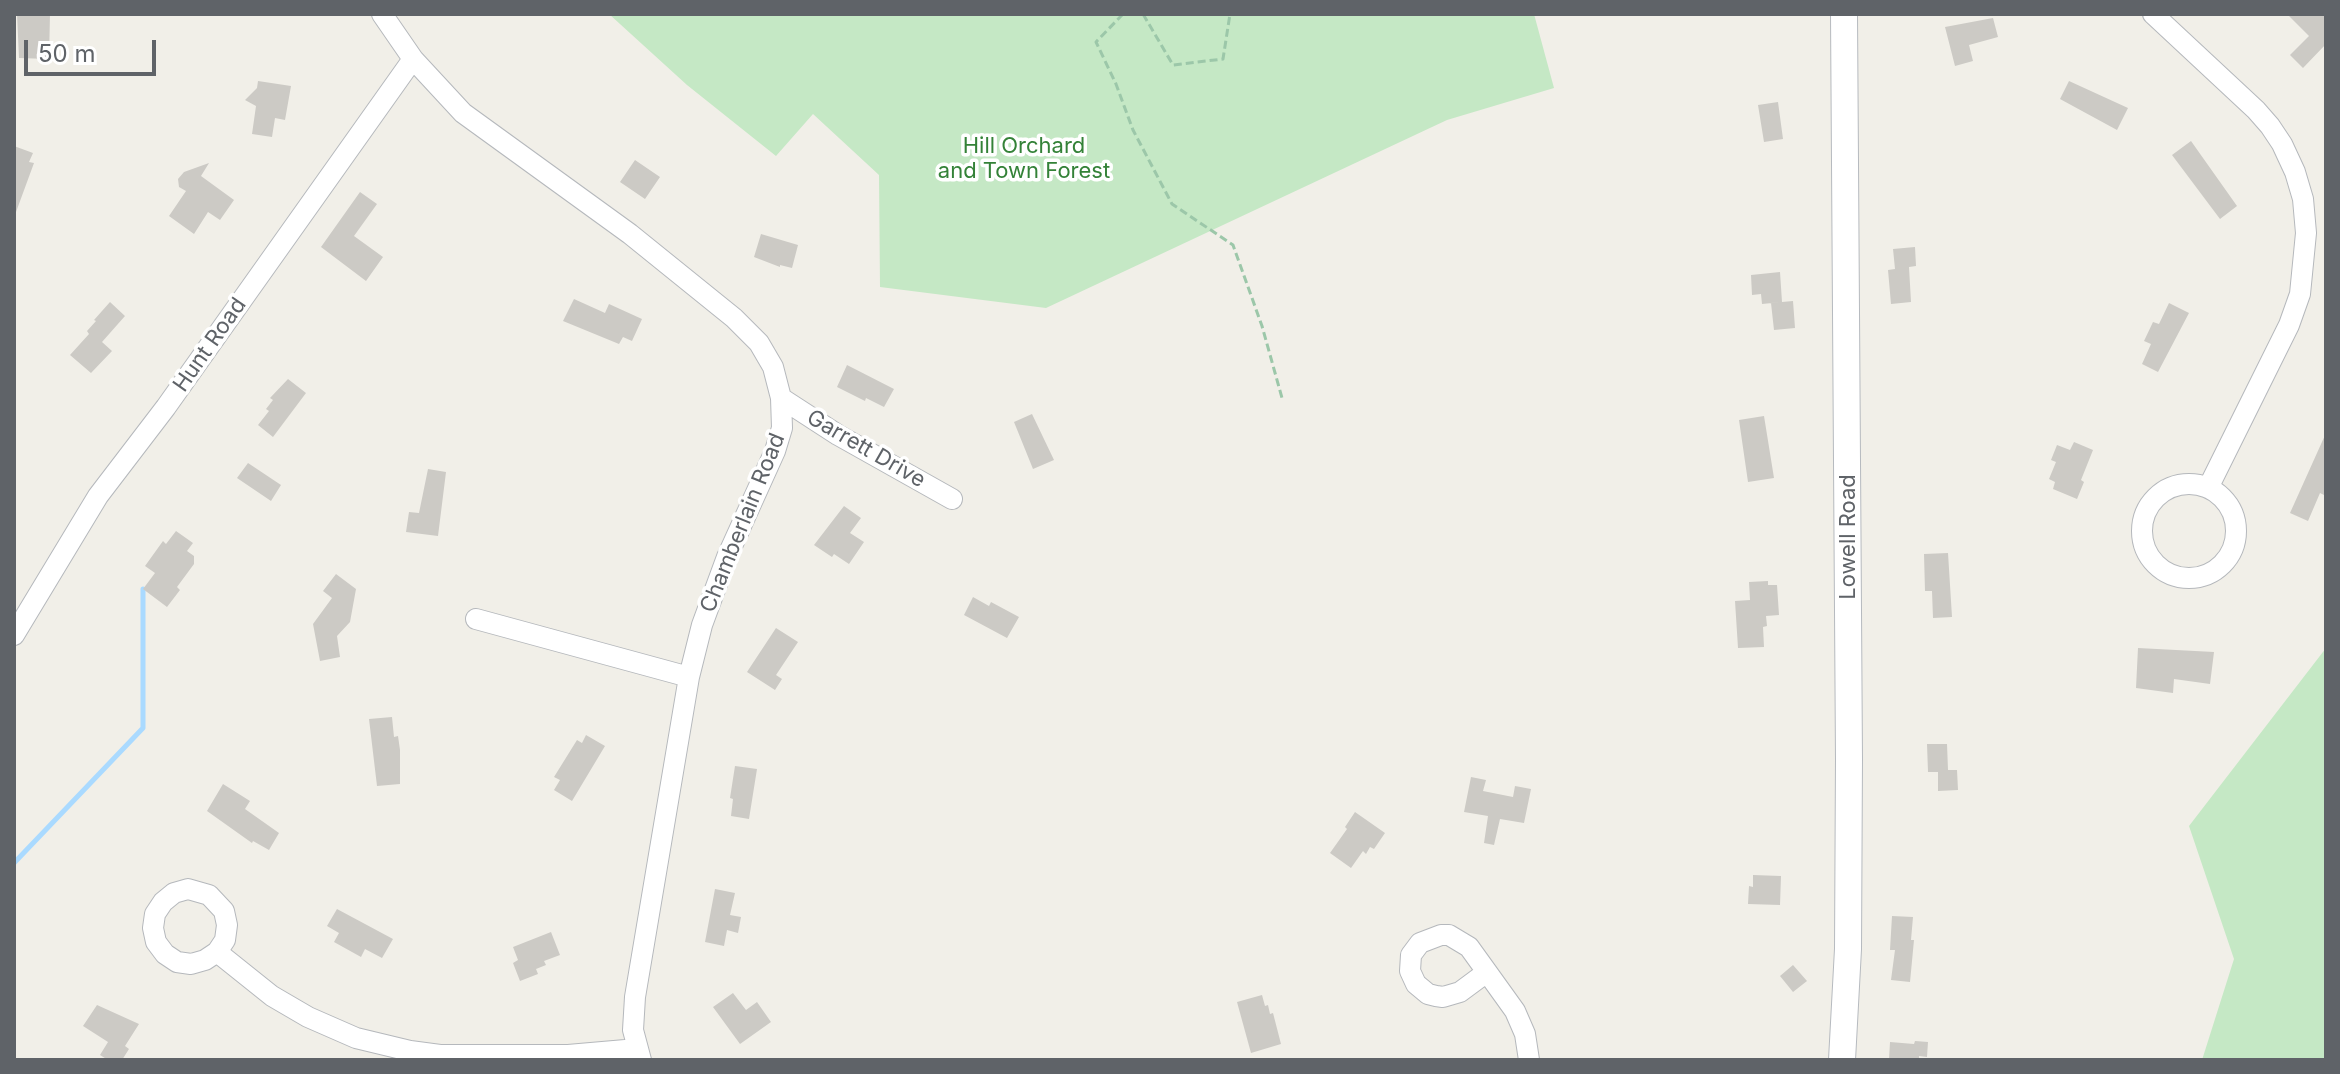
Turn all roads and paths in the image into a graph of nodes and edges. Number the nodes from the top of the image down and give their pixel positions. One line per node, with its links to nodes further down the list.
1 (382, 14): 7 (street, Chamberlain Road)
2 (1123, 14): 9 (path)
3 (1143, 14): 4 (path)
4 (1230, 14)
5 (1844, 14): 19 (street, Lowell Road)
6 (2153, 14): 10 (street)
7 (413, 59): 8 (street, Chamberlain Road); 13 (street, Hunt Road)
8 (781, 398): 11 (street, Garrett Drive); 14 (street, Chamberlain Road)
9 (1282, 398)
10 (2208, 488): 10 (street)
11 (952, 499)
12 (476, 619): 14 (street)
13 (14, 635)
14 (689, 677): 17 (street, Chamberlain Road)
15 (217, 952): 17 (street)
16 (1487, 972): 18 (street)
17 (639, 1054)
18 (1529, 1060)
19 (1842, 1060)

